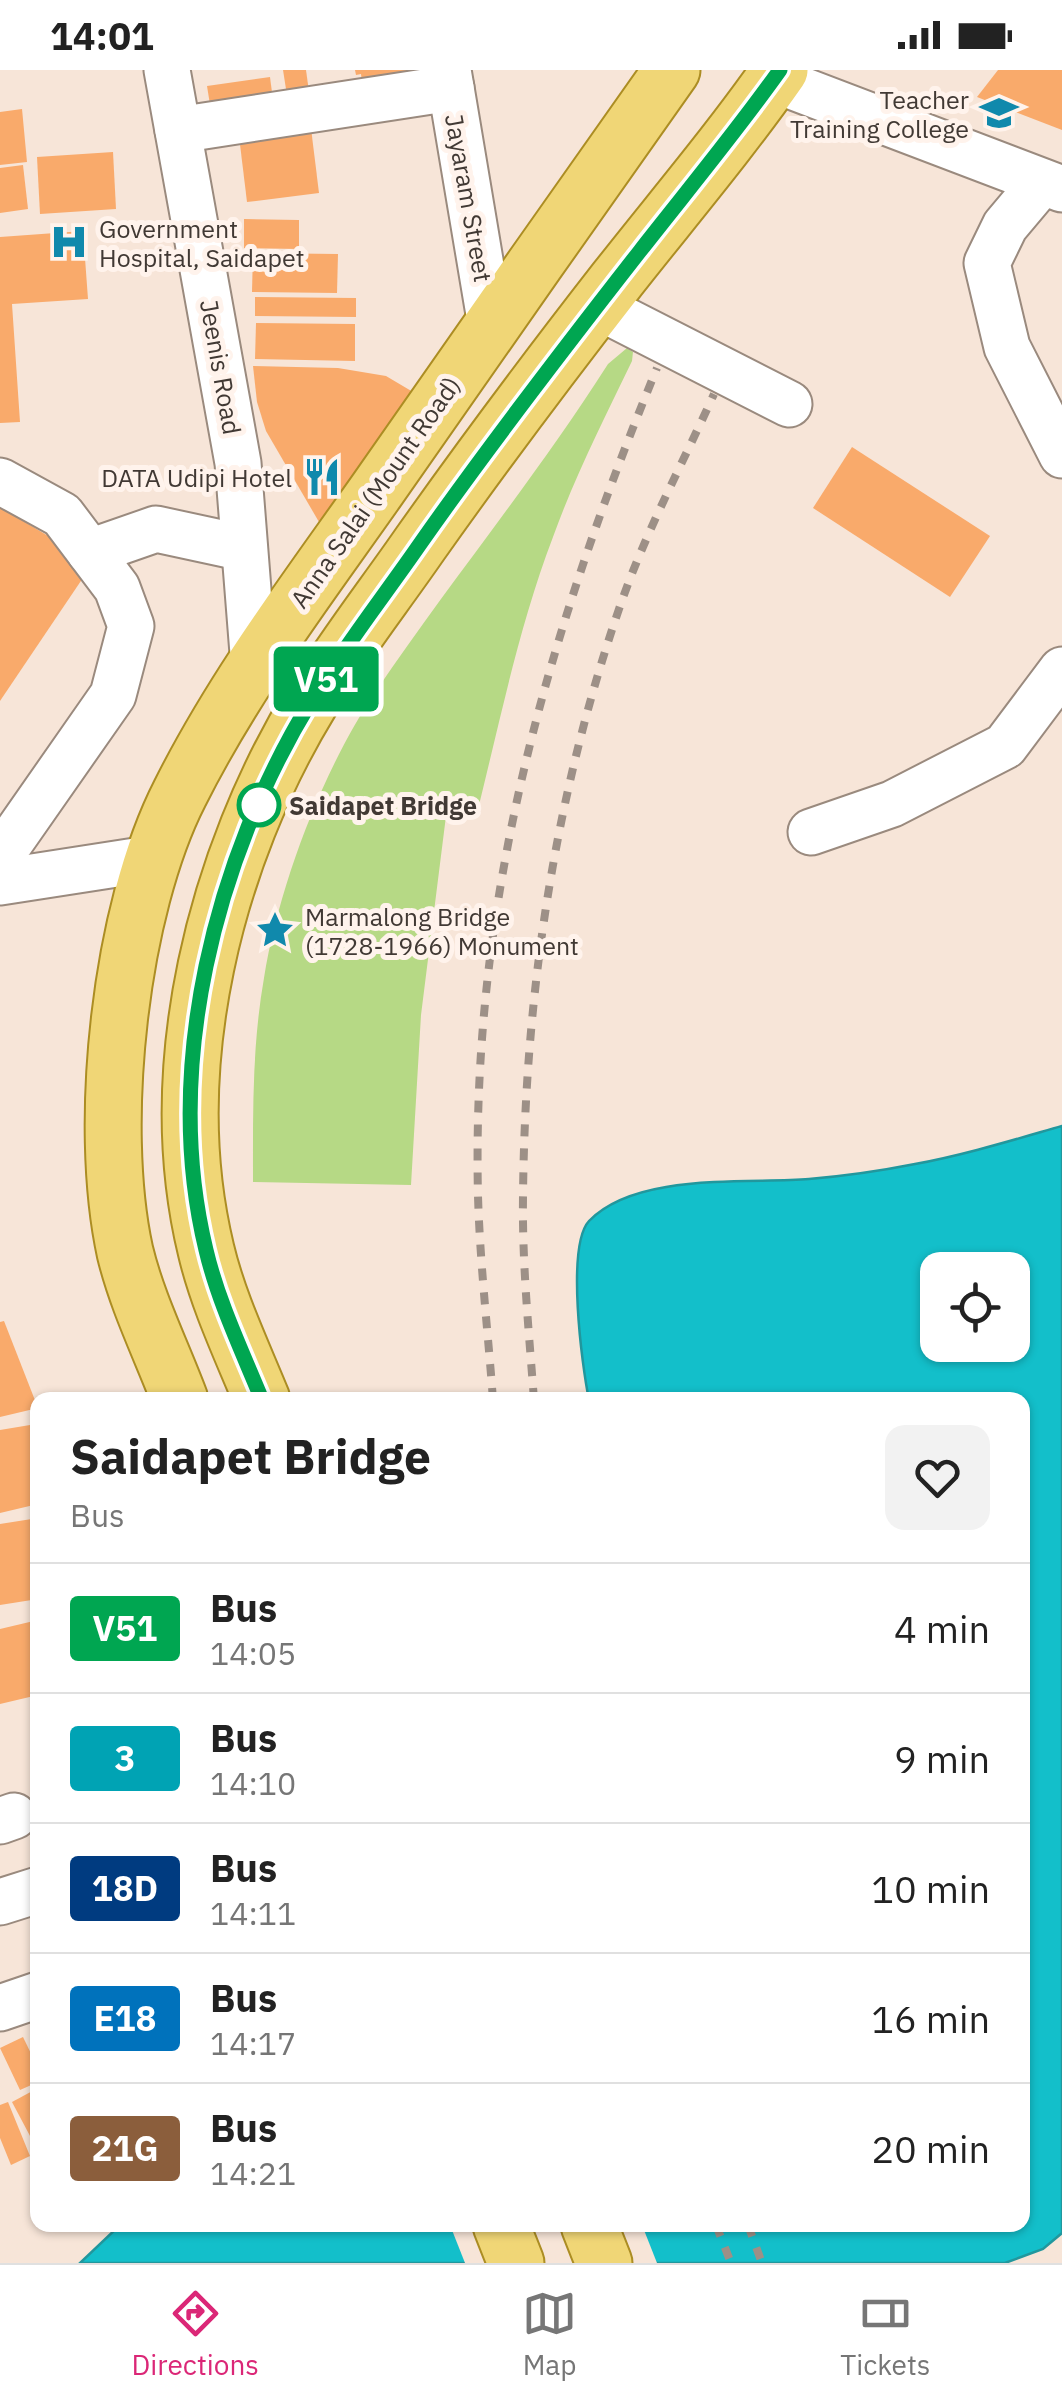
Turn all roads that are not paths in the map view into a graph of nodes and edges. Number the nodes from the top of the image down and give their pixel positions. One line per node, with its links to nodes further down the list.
1 (167, 70): 5 (street, Jeenis Road)
2 (672, 70): 8 (main road, Anna Salai (Mount Road))
3 (777, 75): 6 (street); 7 (main road)
4 (449, 79): 5 (street); 8 (street, Jayaram Street)
5 (178, 130): 12 (street, Jeenis Road)
6 (1052, 186): 10 (street)
7 (597, 306): 9 (street); 20 (main road)
8 (491, 326): 14 (main road, Anna Salai (Mount Road))
9 (789, 404)
10 (1062, 455)
11 (0, 482): 13 (street)
12 (244, 548): 13 (street); 14 (street, Jeenis Road)
13 (90, 552): 18 (street)
14 (254, 666): 17 (main road, Anna Salai (Mount Road))
15 (1062, 670): 16 (street)
16 (812, 832)
17 (155, 858): 18 (street); 19 (main road, Anna Salai (Mount Road))
18 (5, 863)
19 (172, 1377)
20 (259, 1392)
21 (30, 1893): 22 (street)
22 (0, 1902)
23 (30, 1998): 24 (street)
24 (0, 2008)
25 (504, 2232): 27 (main road)
26 (592, 2232): 28 (main road)
27 (516, 2263)
28 (604, 2263)

